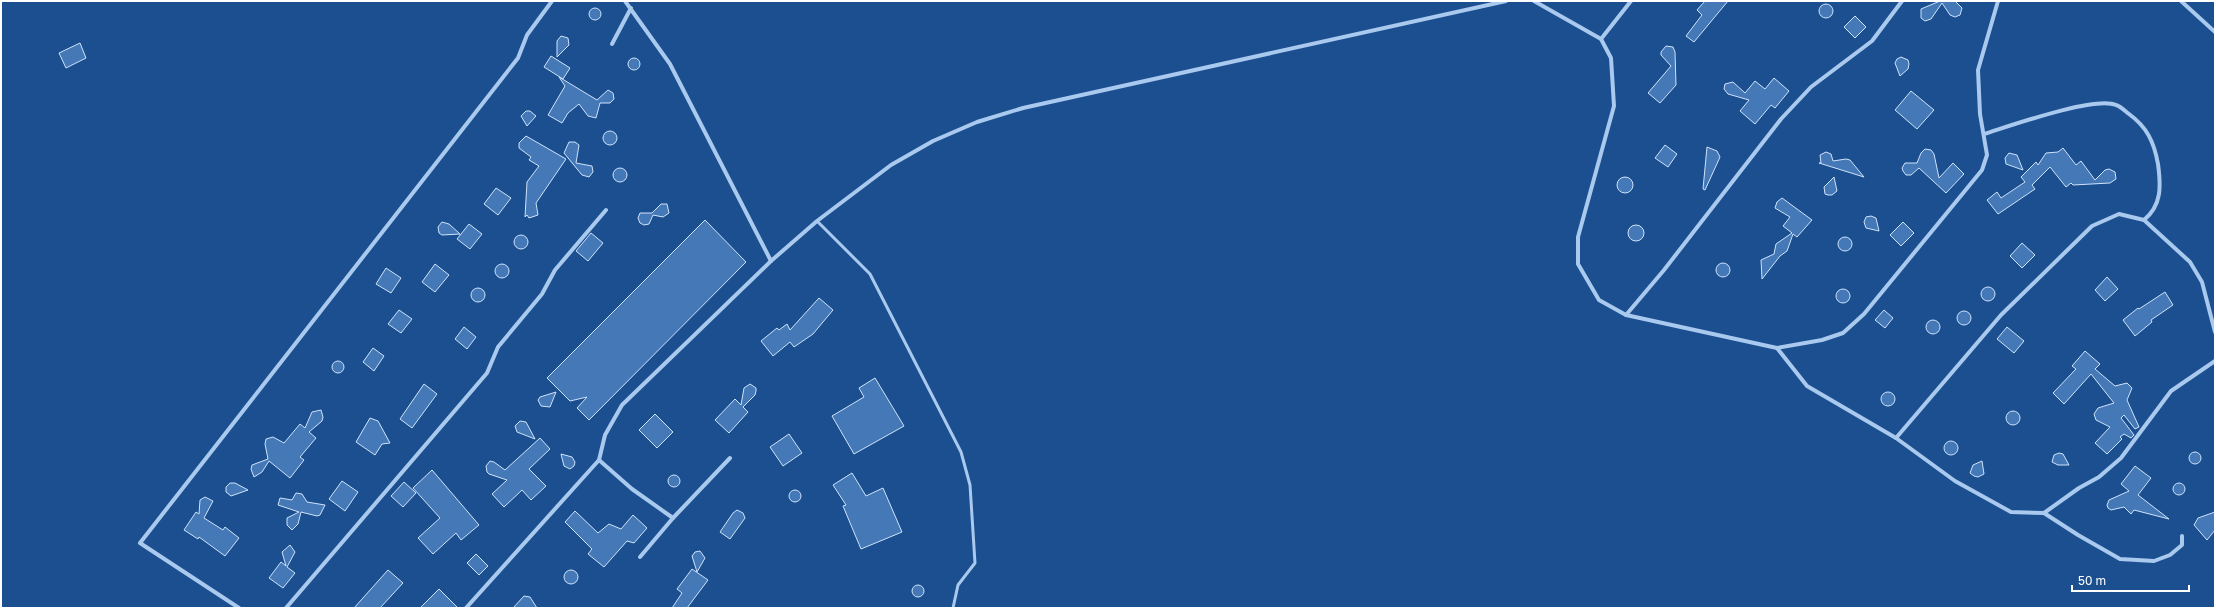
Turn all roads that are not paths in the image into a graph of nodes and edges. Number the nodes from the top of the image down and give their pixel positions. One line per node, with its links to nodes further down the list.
1 (552, 1): 29 (street)
2 (625, 1): 9 (street)
3 (1506, 1): 16 (street)
4 (1534, 1): 11 (street)
5 (1631, 1): 11 (street)
6 (1902, 1): 18 (street)
7 (1998, 1): 13 (street)
8 (2182, 1): 10 (street)
9 (631, 8): 12 (street); 17 (street)
10 (2215, 32)
11 (1601, 39): 18 (street)
12 (612, 44)
13 (1984, 134): 15 (street); 20 (street)
14 (606, 210): 30 (street)
15 (2144, 220): 19 (street); 22 (street)
16 (817, 222): 17 (street); 32 (lane)
17 (771, 260): 24 (street)
18 (1626, 315): 20 (street)
19 (2215, 332)
20 (1777, 348): 22 (street)
21 (2215, 361): 25 (street)
22 (1896, 438): 25 (street)
23 (730, 458): 26 (street)
24 (599, 460): 26 (street); 31 (street)
25 (2044, 512): 27 (street)
26 (673, 518): 28 (street)
27 (2182, 536)
28 (640, 557)
29 (239, 608)
30 (286, 608)
31 (466, 608)
32 (953, 608)

